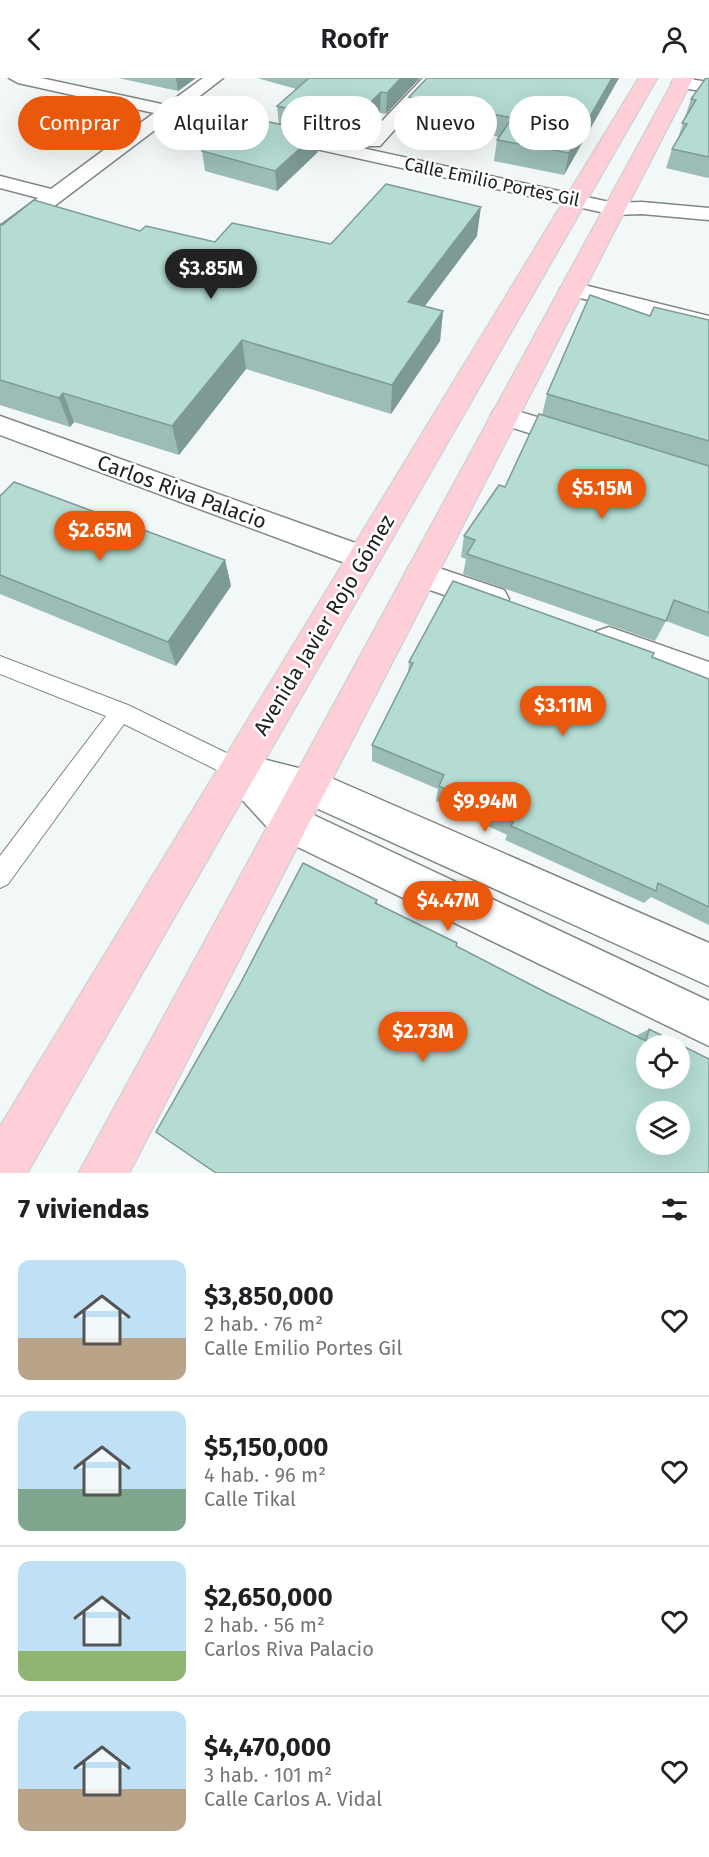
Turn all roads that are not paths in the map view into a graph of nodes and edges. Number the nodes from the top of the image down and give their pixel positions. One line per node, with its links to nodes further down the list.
1 (18, 78): 9 (street, Calle Emilio Portes Gil)
2 (76, 78): 8 (street, Calle Emilio Portes Gil)
3 (213, 78): 7 (street)
4 (432, 78): 12 (street)
5 (648, 78): 15 (main road, Avenida Javier Rojo Gómez)
6 (691, 83): 17 (main road)
7 (189, 96)
8 (153, 100)
9 (153, 102)
10 (153, 123): 16 (street)
11 (269, 126): 15 (street, Calle Emilio Portes Gil)
12 (382, 132)
13 (382, 144): 15 (street, Calle Emilio Portes Gil)
14 (0, 182): 16 (street)
15 (579, 194): 17 (street, Calle Emilio Portes Gil); 25 (main road, Avenida Javier Rojo Gómez)
16 (54, 196): 19 (street)
17 (626, 204): 18 (street, Calle Emilio Portes Gil); 20 (main road)
18 (709, 214)
19 (0, 236)
20 (572, 289): 21 (street); 22 (main road)
21 (709, 323)
22 (504, 416): 24 (street); 26 (main road)
23 (0, 425): 25 (street, Carlos Riva Palacio)
24 (607, 448)
25 (364, 558): 32 (main road, Avenida Javier Rojo Gómez)
26 (421, 574): 27 (street); 33 (main road)
27 (521, 609)
28 (576, 629): 30 (street)
29 (0, 665): 31 (lane)
30 (709, 676)
31 (121, 712): 32 (lane); 35 (lane)
32 (239, 770): 33 (street); 34 (street); 39 (main road, Avenida Javier Rojo Gómez)
33 (309, 786): 34 (main road); 36 (street)
34 (289, 823): 37 (street); 38 (main road)
35 (0, 876)
36 (709, 965)
37 (709, 1024)
38 (109, 1171)
39 (0, 1173)

